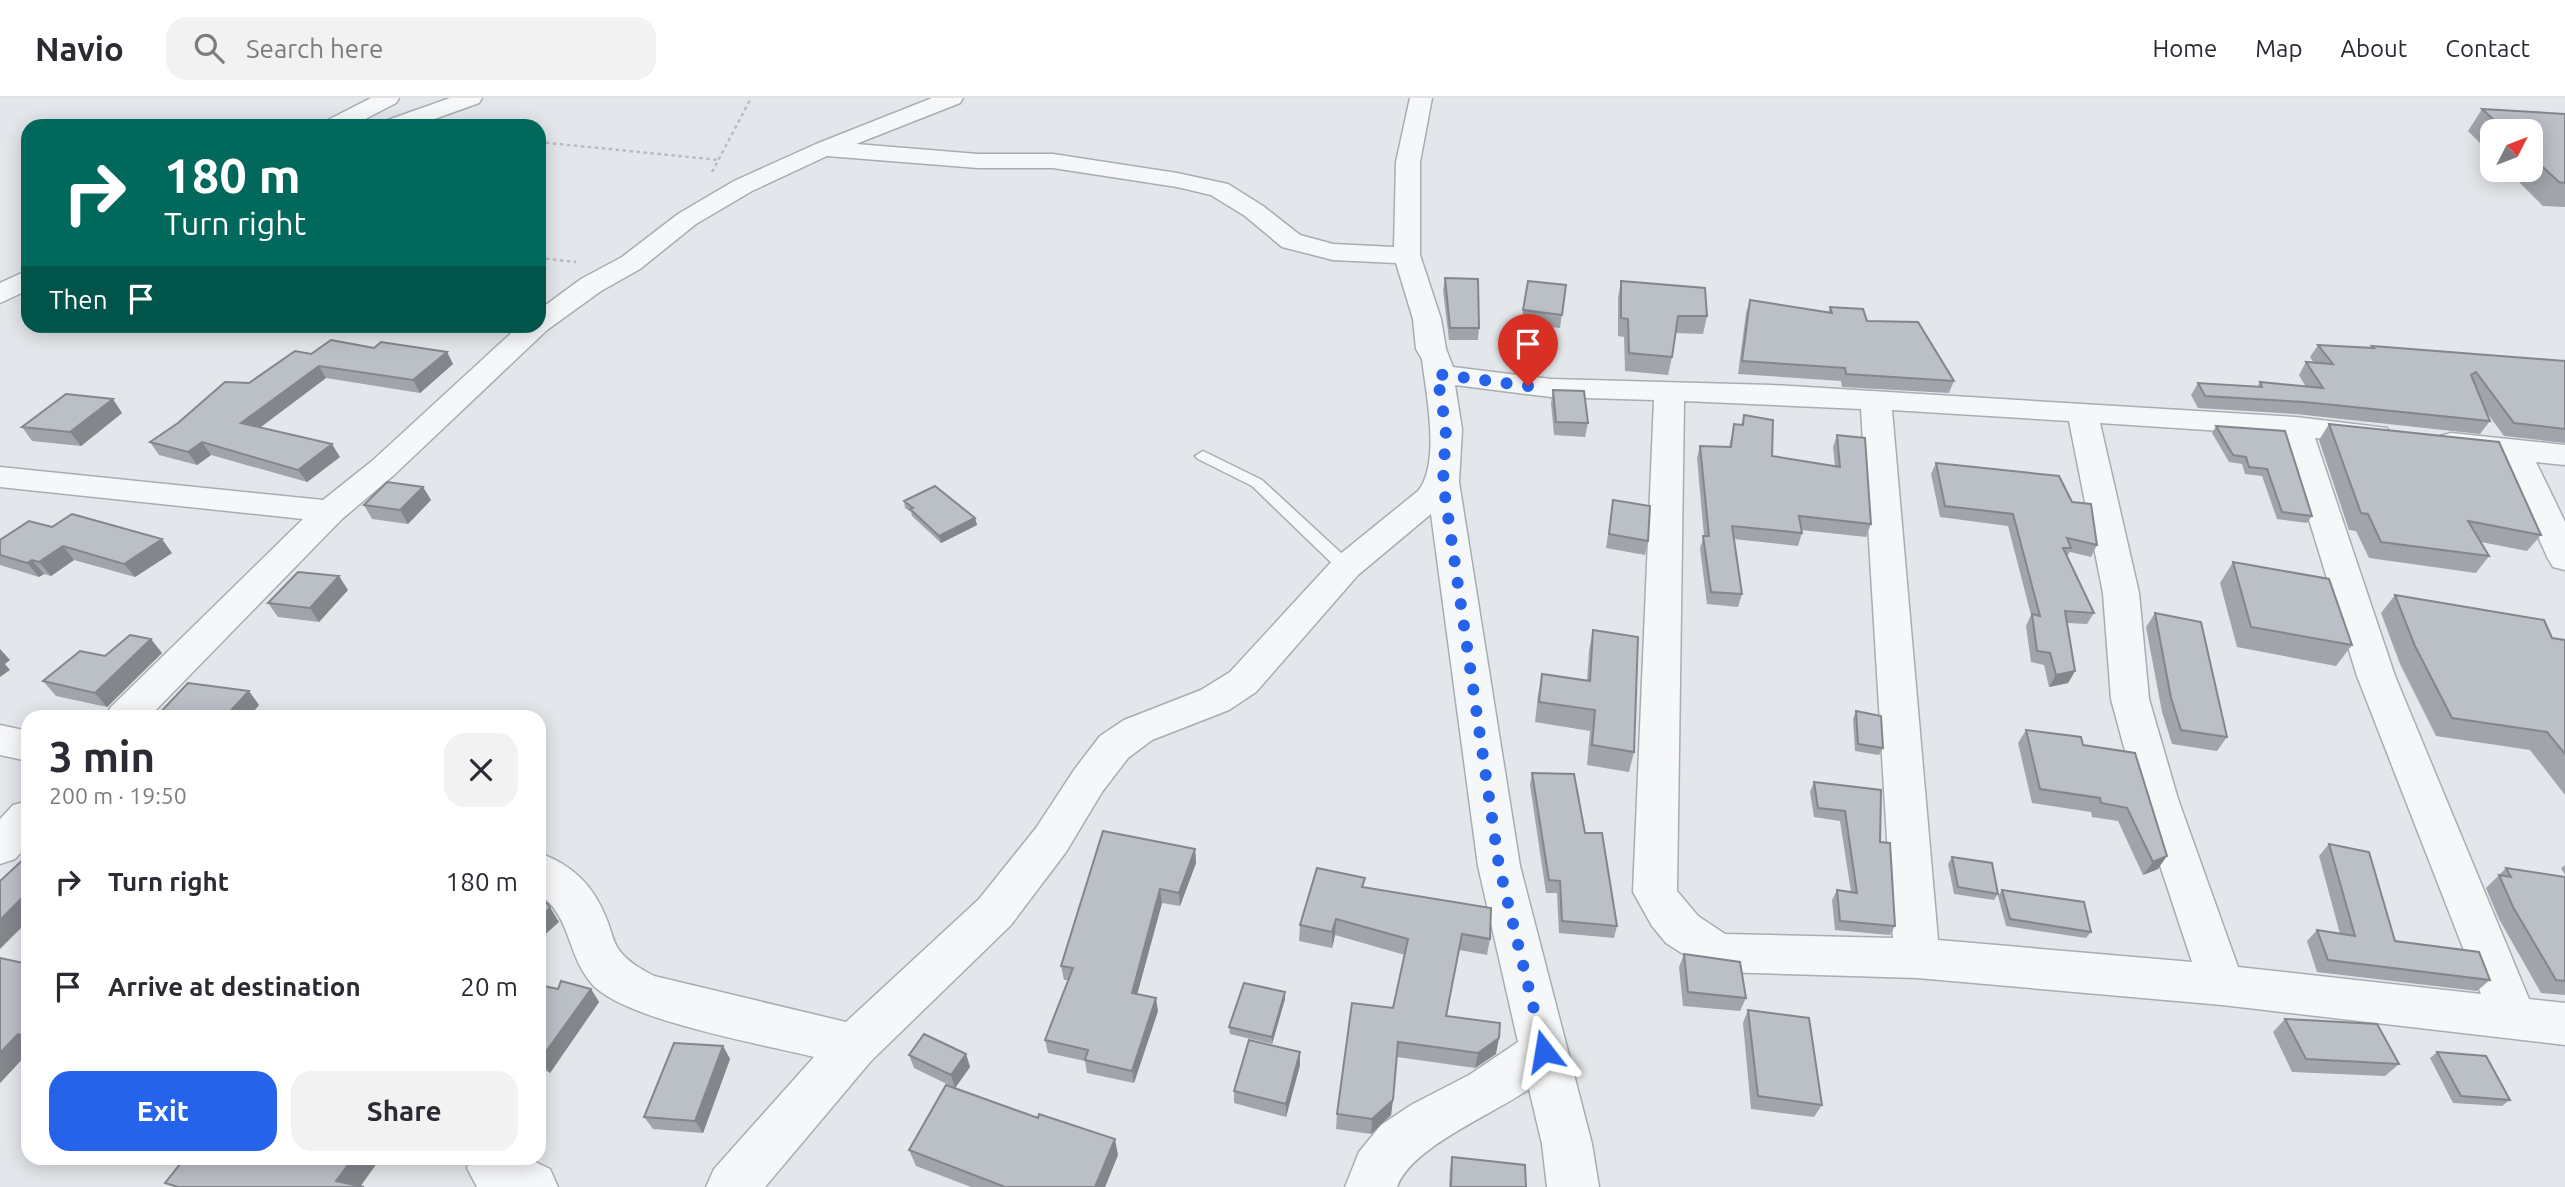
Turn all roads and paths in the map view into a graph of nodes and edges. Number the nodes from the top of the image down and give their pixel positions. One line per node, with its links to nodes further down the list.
1 (388, 98): 6 (street)
2 (471, 98): 7 (street)
3 (751, 98): 10 (path)
4 (952, 98): 9 (street)
5 (1421, 98): 12 (street)
6 (348, 119)
7 (412, 119)
8 (546, 143): 10 (path)
9 (824, 149): 11 (street); 12 (street)
10 (719, 160): 11 (path)
11 (687, 219): 15 (street)
12 (1407, 255): 17 (street)
13 (21, 282): 14 (street)
14 (0, 295)
15 (546, 318)
16 (527, 333): 27 (street)
17 (1437, 374): 18 (street); 26 (street)
18 (1669, 391): 19 (street); 36 (street)
19 (1876, 402): 20 (street); 36 (street)
20 (2083, 415): 21 (street); 37 (street)
21 (2297, 426): 22 (street); 38 (street)
22 (2515, 450): 23 (street); 28 (street)
23 (2565, 455)
24 (1203, 456): 29 (lane)
25 (0, 477): 27 (street)
26 (1443, 482): 29 (street); 41 (street)
27 (330, 511): 30 (street)
28 (2565, 559)
29 (1346, 567): 40 (street)
30 (132, 710)
31 (0, 740): 32 (street)
32 (21, 744)
33 (21, 824): 34 (street)
34 (0, 847)
35 (546, 874): 40 (street)
36 (1917, 958): 37 (street)
37 (2222, 985): 38 (street)
38 (2513, 1017): 39 (street)
39 (2565, 1024)
40 (854, 1046): 42 (street)
41 (1544, 1051): 43 (street); 44 (street)
42 (732, 1187)
43 (1371, 1187)
44 (1573, 1187)

